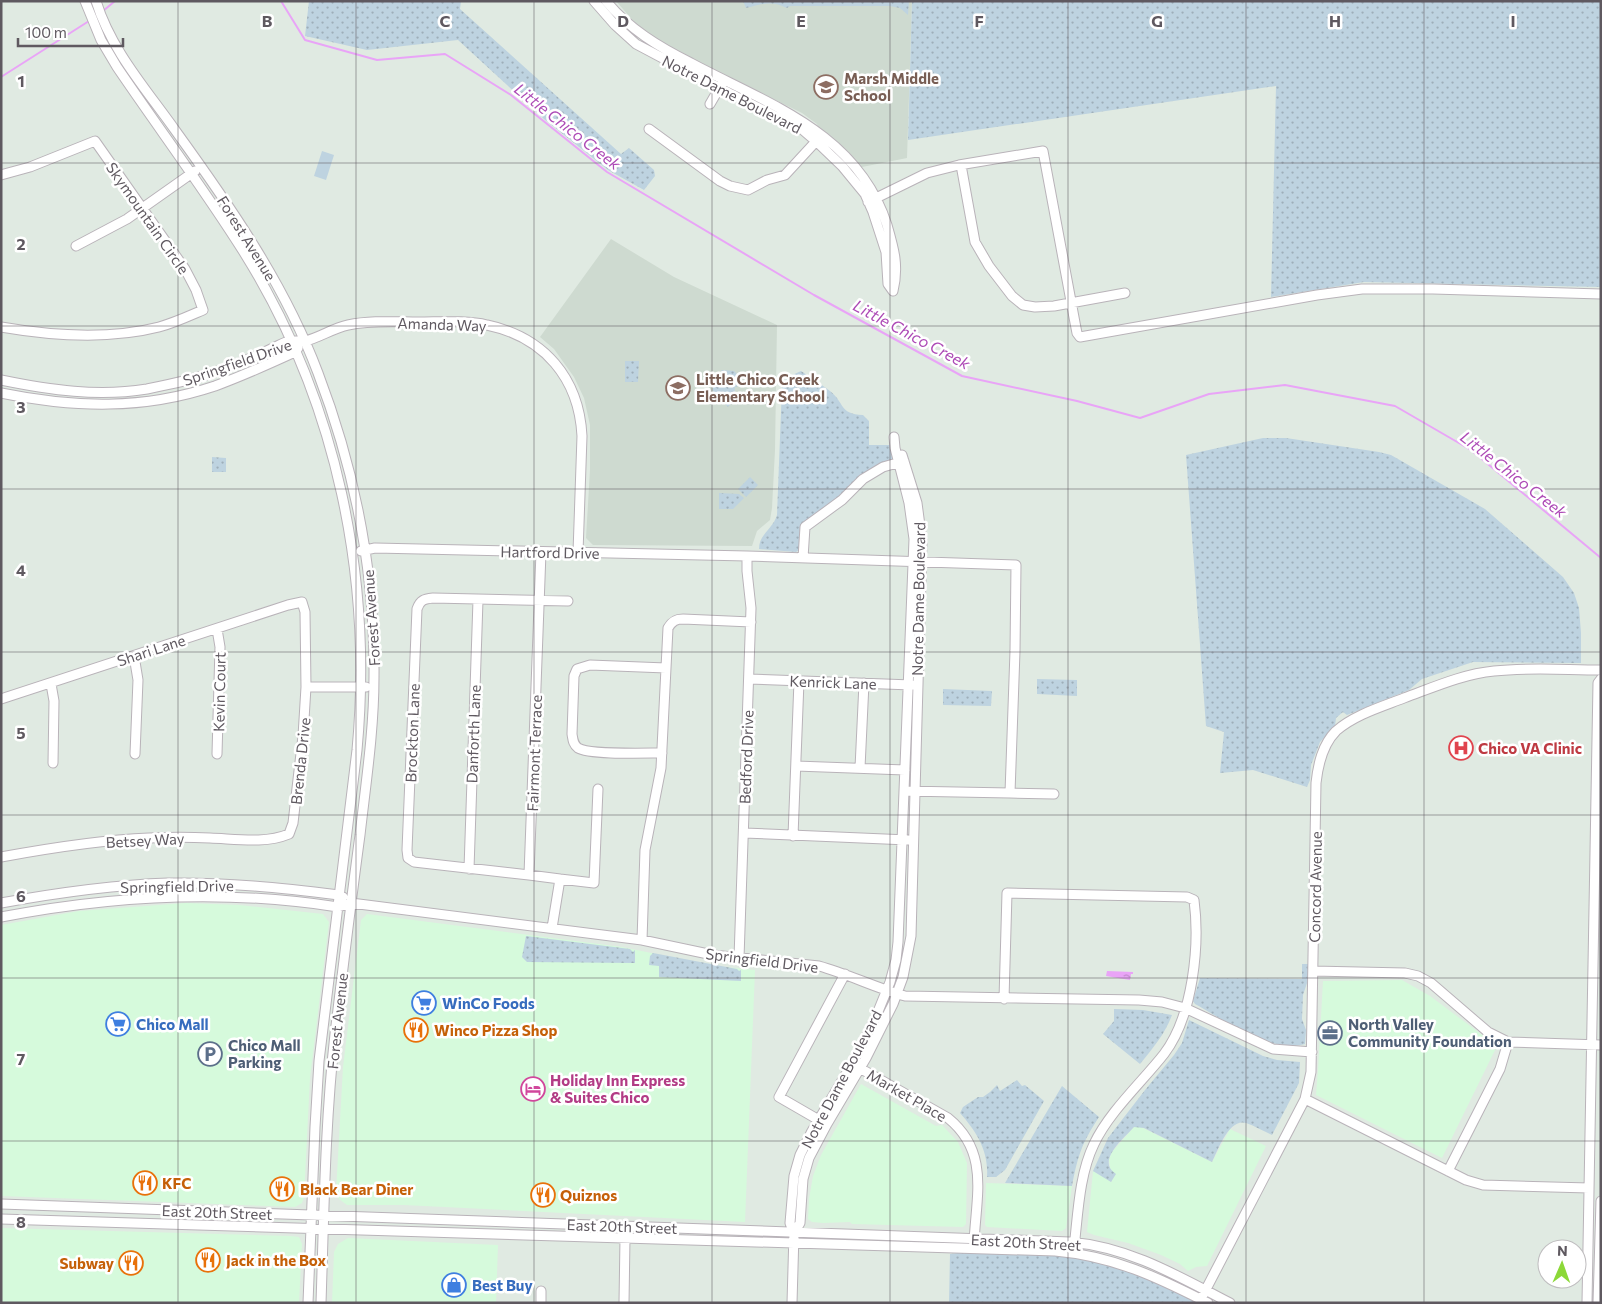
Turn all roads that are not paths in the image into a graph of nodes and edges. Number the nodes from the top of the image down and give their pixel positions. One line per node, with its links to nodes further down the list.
1 (85, 1): 11 (street, Forest Avenue)
2 (594, 1): 5 (street, Notre Dame Boulevard)
3 (606, 1): 5 (street, Notre Dame Boulevard)
4 (96, 3): 10 (street, Forest Avenue)
5 (721, 85): 6 (street); 8 (street, Notre Dame Boulevard)
6 (710, 104)
7 (650, 129): 8 (street)
8 (819, 138): 13 (street, Notre Dame Boulevard)
9 (961, 164): 13 (street); 18 (street); 18 (street)
10 (201, 166): 11 (street); 21 (street, Forest Avenue)
11 (191, 174): 14 (street); 20 (street, Forest Avenue)
12 (1, 175): 14 (street, Skymountain Circle)
13 (872, 200): 13 (street, Notre Dame Boulevard)
14 (142, 209): 15 (street); 19 (street, Skymountain Circle)
15 (76, 246)
16 (1124, 293): 18 (street)
17 (1601, 294): 18 (street)
18 (1071, 303)
19 (1, 327)
20 (290, 341): 21 (street, Springfield Drive); 22 (street, Forest Avenue); 23 (street, Springfield Drive)
21 (305, 341): 22 (street, Springfield Drive); 25 (street, Forest Avenue); 28 (street, Amanda Way)
22 (295, 352): 24 (street, Springfield Drive); 26 (street, Forest Avenue)
23 (1, 380)
24 (1, 393)
25 (366, 550): 26 (street, Hartford Drive); 27 (street, Hartford Drive); 49 (street, Forest Avenue)
26 (353, 552): 48 (street, Forest Avenue)
27 (541, 552): 28 (street, Hartford Drive); 33 (street, Fairmont Terrace)
28 (578, 553): 29 (street, Hartford Drive)
29 (747, 556): 30 (street, Hartford Drive); 36 (street, Bedford Drive)
30 (803, 558): 31 (street, Hartford Drive); 31 (street, Notre Dame Boulevard)
31 (917, 562): 46 (street, Notre Dame Boulevard); 61 (street, Hartford Drive)
32 (478, 600): 33 (street); 70 (street, Danforth Lane); 70 (street, Brockton Lane)
33 (539, 600): 34 (street); 71 (street, Fairmont Terrace)
34 (568, 601)
35 (302, 602): 37 (street, Shari Lane); 47 (street, Brenda Drive)
36 (751, 622): 39 (street); 41 (street, Bedford Drive)
37 (217, 629): 38 (street, Shari Lane); 53 (street, Kevin Court)
38 (134, 656): 45 (street, Shari Lane); 52 (street)
39 (666, 668): 51 (street); 51 (street)
40 (1601, 670): 81 (street, Concord Avenue)
41 (749, 679): 43 (street, Kenrick Lane); 63 (street, Bedford Drive)
42 (1601, 679): 64 (street)
43 (799, 681): 44 (street, Kenrick Lane); 55 (street)
44 (864, 683): 46 (street, Kenrick Lane); 56 (street)
45 (50, 684): 50 (street, Shari Lane); 54 (street)
46 (913, 685): 57 (street, Notre Dame Boulevard); 60 (street, Notre Dame Boulevard)
47 (306, 687): 48 (street); 65 (street, Brenda Drive)
48 (361, 687): 49 (street); 73 (street, Forest Avenue)
49 (374, 687): 74 (street, Forest Avenue)
50 (1, 699)
51 (662, 753): 79 (street)
52 (134, 754)
53 (218, 754)
54 (53, 763)
55 (796, 766): 56 (street); 66 (street)
56 (860, 768): 57 (street)
57 (906, 770): 59 (street, Notre Dame Boulevard)
58 (598, 789): 72 (street)
59 (904, 791): 60 (street); 67 (street, Notre Dame Boulevard)
60 (915, 791): 61 (street); 68 (street, Notre Dame Boulevard)
61 (1010, 793): 62 (street)
62 (1054, 794)
63 (744, 833): 66 (street); 80 (street, Bedford Drive)
64 (1598, 833): 88 (street)
65 (289, 834): 69 (street, Betsey Way)
66 (794, 836): 67 (street)
67 (903, 839): 68 (street); 83 (street, Notre Dame Boulevard)
68 (914, 840): 84 (street, Notre Dame Boulevard)
69 (1, 857)
70 (468, 869): 71 (street)
71 (529, 876): 72 (street)
72 (560, 880): 78 (street)
73 (339, 895): 74 (street, Springfield Drive); 75 (street, Springfield Drive); 76 (street, Forest Avenue)
74 (351, 903): 76 (street, Springfield Drive); 78 (street, Springfield Drive); 100 (street, Forest Avenue)
75 (1, 904)
76 (338, 907): 77 (street, Springfield Drive); 99 (street, Forest Avenue)
77 (1, 916)
78 (552, 928): 79 (street, Springfield Drive)
79 (642, 940): 80 (street, Springfield Drive)
80 (738, 958): 82 (street, Springfield Drive)
81 (1313, 971): 87 (street); 89 (street, Concord Avenue)
82 (845, 974): 83 (street, Springfield Drive); 93 (street)
83 (887, 991): 84 (street, Springfield Drive); 90 (street, Notre Dame Boulevard)
84 (897, 994): 85 (street, Springfield Drive); 91 (street, Notre Dame Boulevard)
85 (1004, 999): 86 (street, Springfield Drive); 86 (street)
86 (1185, 1008): 89 (street, Springfield Drive); 108 (street)
87 (1508, 1042): 88 (street); 94 (street)
88 (1596, 1044): 95 (street)
89 (1312, 1052): 92 (street, Concord Avenue)
90 (852, 1064): 91 (street, Market Place); 93 (street, Notre Dame Boulevard)
91 (861, 1069): 93 (street, Notre Dame Boulevard); 107 (street, Market Place)
92 (1305, 1099): 94 (street); 112 (street, Concord Avenue)
93 (823, 1122): 105 (street, Notre Dame Boulevard)
94 (1448, 1171): 95 (street)
95 (1589, 1188): 121 (street)
96 (1601, 1201): 122 (street)
97 (1, 1204): 98 (street, East 20th Street)
98 (180, 1211): 99 (street, East 20th Street); 102 (street)
99 (311, 1215): 100 (street, East 20th Street); 103 (street, Forest Avenue)
100 (324, 1216): 104 (street, Forest Avenue); 105 (street, East 20th Street)
101 (1, 1219): 102 (street, East 20th Street)
102 (180, 1224): 103 (street, East 20th Street)
103 (311, 1229): 104 (street, East 20th Street); 115 (street, Forest Avenue)
104 (324, 1229): 106 (street, East 20th Street); 116 (street, Forest Avenue)
105 (794, 1233): 107 (street, East 20th Street); 109 (street, Notre Dame Boulevard)
106 (626, 1238): 109 (street, East 20th Street); 118 (street)
107 (974, 1242): 108 (street, East 20th Street); 110 (street, East 20th Street)
108 (1074, 1242): 111 (street); 112 (street, East 20th Street)
109 (794, 1244): 110 (street, East 20th Street); 119 (street, Notre Dame Boulevard)
110 (939, 1248): 111 (street, East 20th Street)
111 (1073, 1253): 114 (street, East 20th Street)
112 (1205, 1290): 114 (street, Concord Avenue); 120 (street, East 20th Street)
113 (541, 1291): 117 (street)
114 (1205, 1301)
115 (308, 1303)
116 (321, 1303)
117 (541, 1303)
118 (624, 1303)
119 (792, 1303)
120 (1230, 1303)
121 (1587, 1303)
122 (1598, 1303)

